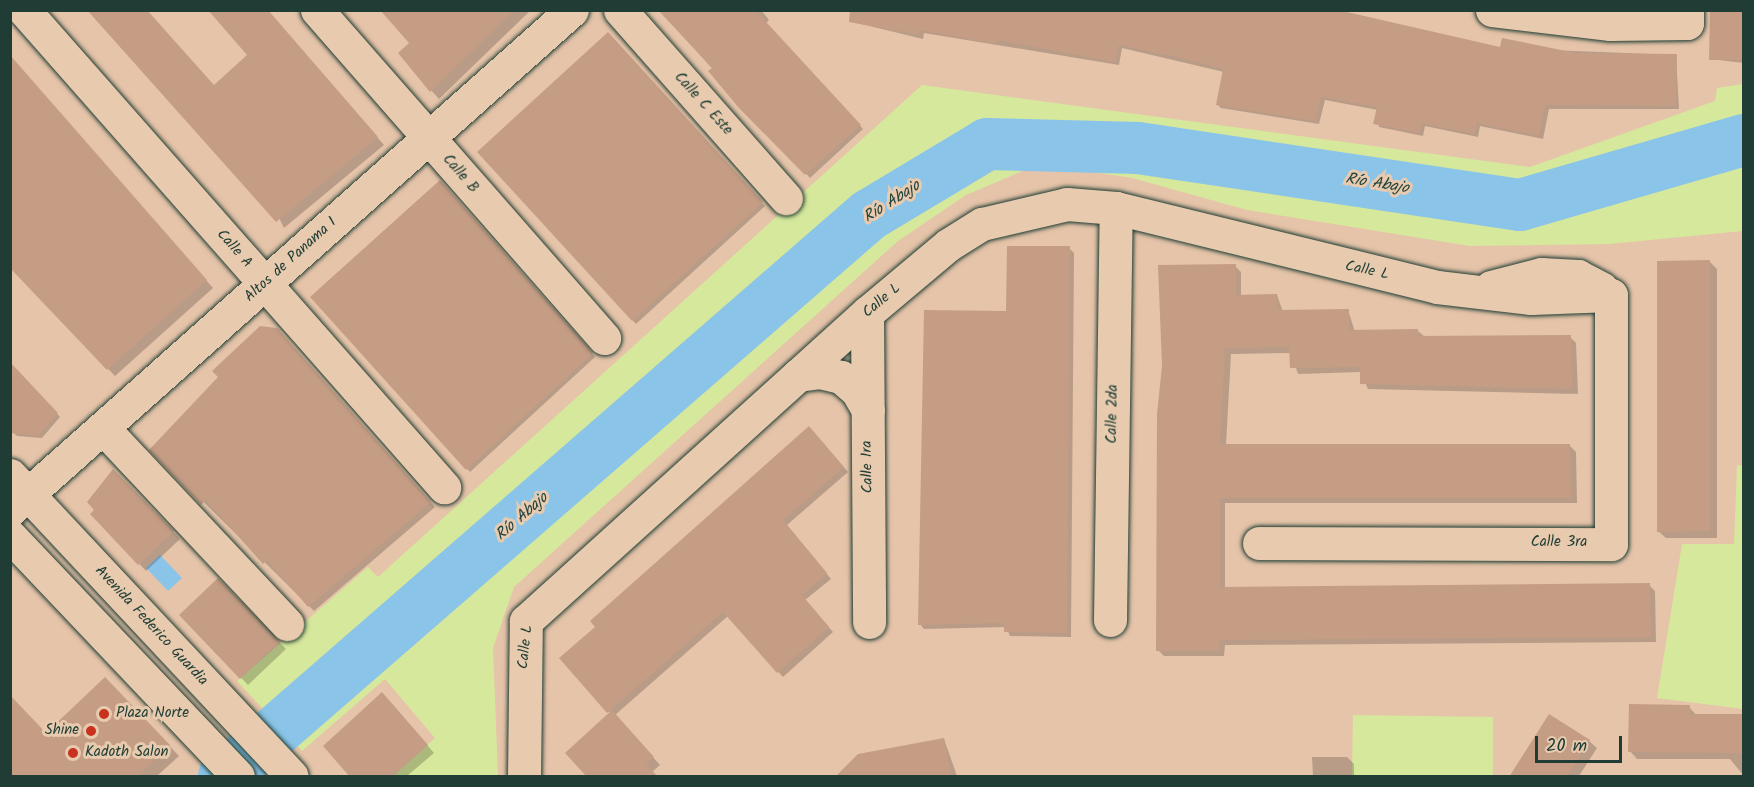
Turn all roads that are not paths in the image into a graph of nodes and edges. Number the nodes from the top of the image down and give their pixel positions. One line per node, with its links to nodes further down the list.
1 (24, 10): 10 (street, Calle A)
2 (317, 10): 7 (street, Calle B)
3 (572, 10): 7 (street, Altos de Panama I)
4 (620, 10): 8 (street, Calle C Este)
5 (1492, 10): 6 (street)
6 (1687, 10)
7 (428, 138): 10 (street, Altos de Panama I); 13 (street, Calle B)
8 (786, 198)
9 (1116, 208): 11 (street, Calle L); 12 (street, Calle L); 21 (street, Calle 2da)
10 (265, 284): 16 (street, Altos de Panama I); 17 (street, Calle A)
11 (1611, 296): 20 (street, Calle 3ra)
12 (867, 313): 14 (street, Calle L); 15 (street, Calle 1ra)
13 (604, 338)
14 (798, 375): 15 (street); 26 (street, Calle L)
15 (868, 410): 22 (street, Calle 1ra)
16 (103, 428): 18 (street, Altos de Panama I); 23 (street)
17 (444, 487)
18 (16, 493): 25 (street, Avenida Federico Guardia)
19 (10, 536): 24 (street)
20 (1260, 543)
21 (1110, 620)
22 (869, 622)
23 (287, 624)
24 (238, 777)
25 (291, 777)
26 (524, 777)

